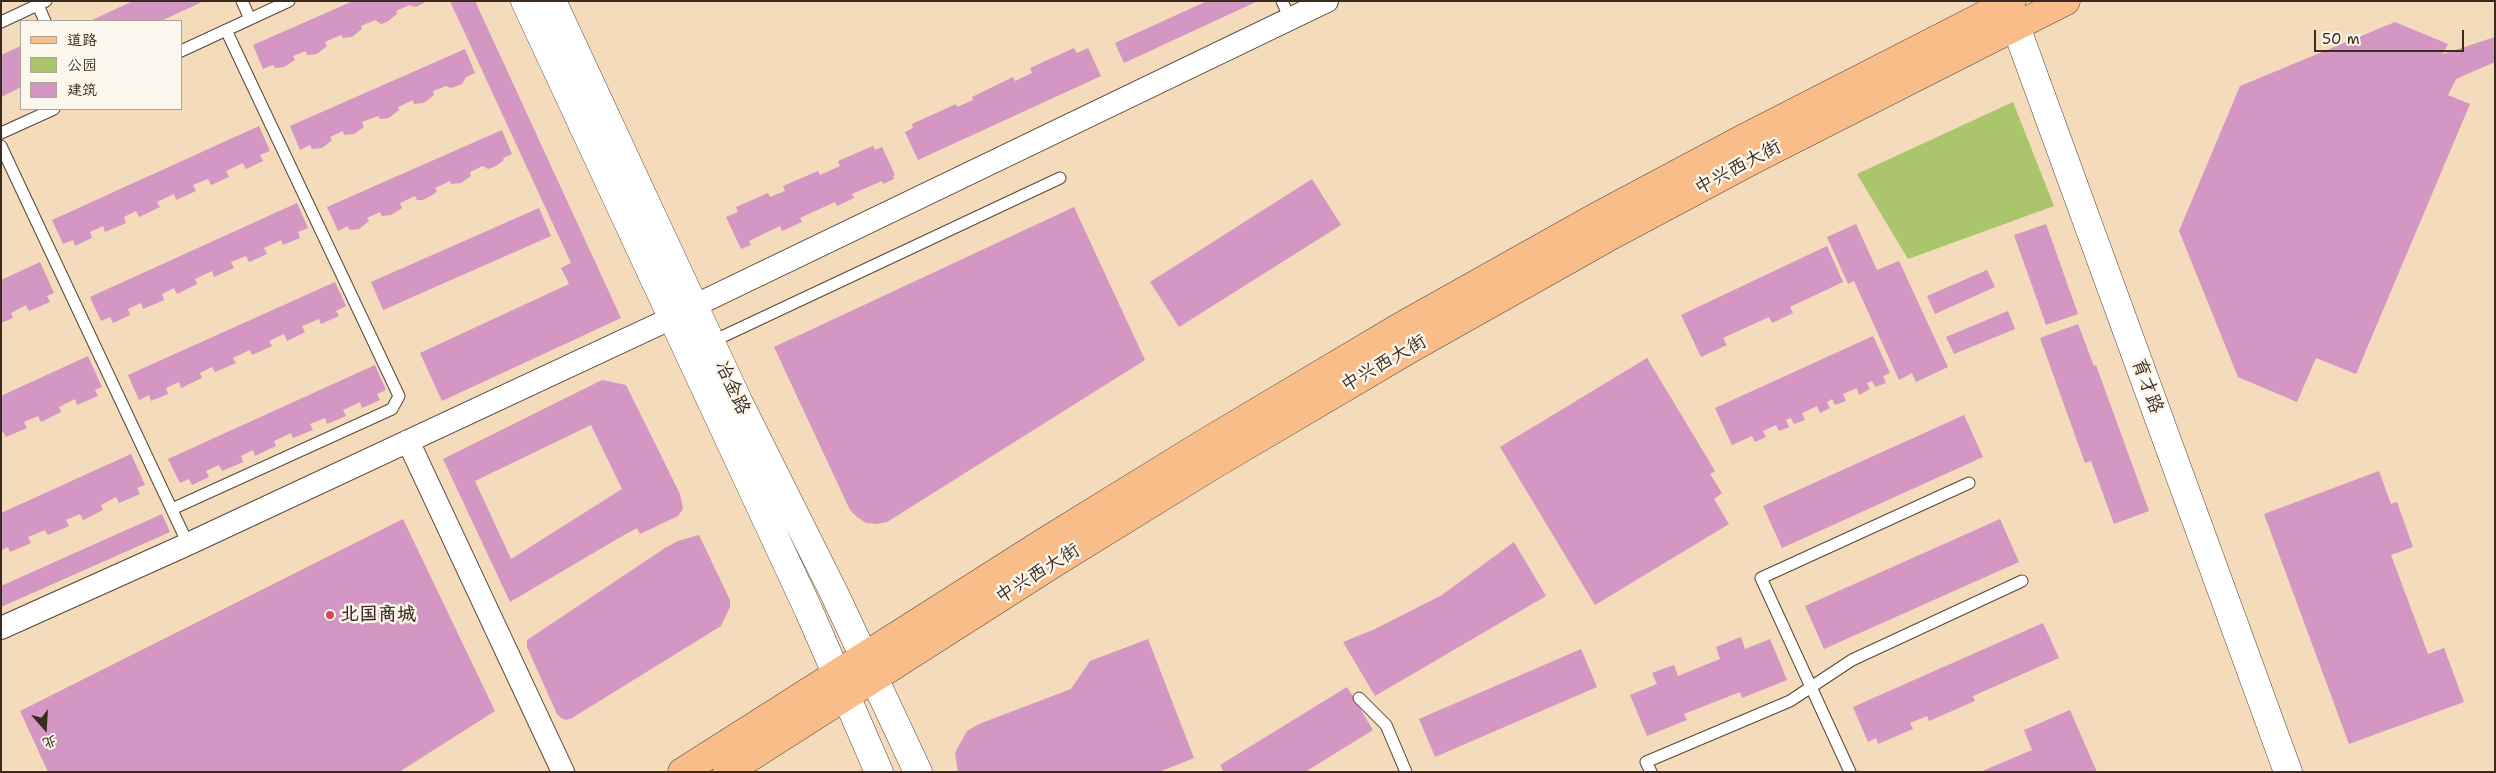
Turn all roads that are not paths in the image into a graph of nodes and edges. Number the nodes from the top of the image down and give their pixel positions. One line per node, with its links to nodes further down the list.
1 (242, 1): 10 (lane)
2 (289, 1): 10 (lane)
3 (525, 1): 19 (street, 冶金路)
4 (552, 1): 19 (street, 冶金路)
5 (1327, 1): 9 (street)
6 (2066, 1): 8 (main road, 中兴西大街)
7 (40, 2): 11 (lane); 12 (lane)
8 (2010, 8): 27 (main road, 中兴西大街); 39 (street, 育才路)
9 (1286, 10): 19 (street)
10 (250, 19): 13 (lane)
11 (46, 20)
12 (1, 22)
13 (226, 30): 14 (lane); 23 (lane)
14 (182, 51)
15 (52, 110): 16 (lane)
16 (1, 133)
17 (1, 146): 23 (lane)
18 (1060, 178): 20 (lane)
19 (683, 312): 20 (street, 冶金路); 21 (street); 28 (street, 冶金路)
20 (711, 342): 27 (street, 冶金路)
21 (408, 441): 24 (street); 31 (street)
22 (1969, 483): 29 (lane)
23 (172, 509): 24 (lane)
24 (188, 544): 26 (street)
25 (2022, 581): 29 (lane)
26 (1, 628)
27 (869, 668): 28 (main road, 中兴西大街); 35 (street, 冶金路)
28 (841, 686): 32 (main road, 中兴西大街); 33 (main road, 中兴西大街); 34 (street, 冶金路)
29 (1811, 687): 37 (lane); 38 (lane)
30 (1359, 698): 36 (lane)
31 (563, 772)
32 (682, 772)
33 (727, 772)
34 (879, 772)
35 (918, 772)
36 (1406, 772)
37 (1651, 772)
38 (1850, 772)
39 (2288, 772)

